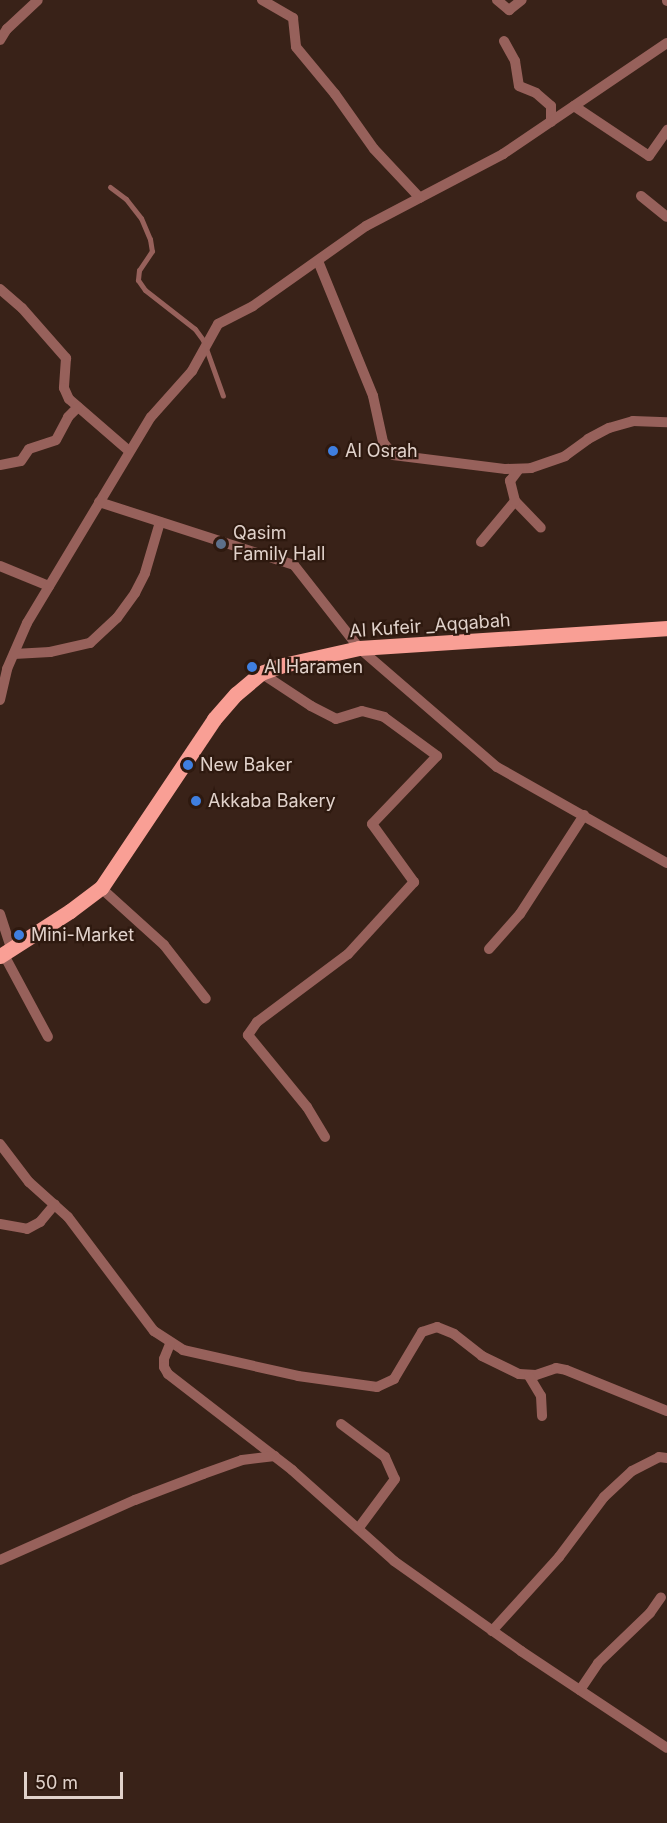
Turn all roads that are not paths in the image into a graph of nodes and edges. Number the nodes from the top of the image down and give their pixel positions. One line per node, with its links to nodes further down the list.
1 (38, 0): 5 (street)
2 (261, 0): 13 (street)
3 (497, 0): 4 (street)
4 (522, 0)
5 (0, 40)
6 (504, 41): 9 (street)
7 (667, 42): 8 (street)
8 (574, 106): 9 (street); 10 (street)
9 (551, 122): 13 (street)
10 (667, 130)
11 (110, 187): 17 (lane)
12 (641, 196): 14 (street)
13 (420, 198): 15 (street)
14 (667, 217)
15 (318, 261): 17 (street); 23 (street)
16 (0, 288): 19 (street)
17 (205, 344): 18 (lane); 21 (street)
18 (223, 396)
19 (78, 407): 21 (street); 22 (street)
20 (667, 422): 23 (street)
21 (129, 451): 25 (street)
22 (0, 465)
23 (519, 469): 24 (street)
24 (515, 501): 27 (street); 28 (street)
25 (99, 502): 26 (street); 30 (street)
26 (160, 522): 32 (street); 33 (street)
27 (541, 528)
28 (481, 542)
29 (0, 566): 30 (street)
30 (49, 586): 33 (street)
31 (667, 628): 32 (main road, Al Kufeir _Aqqabah)
32 (359, 648): 34 (main road, Al Kufeir _Aqqabah); 37 (street)
33 (14, 654): 35 (street)
34 (261, 673): 39 (main road, Al Kufeir _Aqqabah); 45 (street)
35 (2, 686): 36 (street)
36 (0, 700)
37 (584, 815): 38 (street); 41 (street)
38 (667, 863)
39 (101, 888): 42 (main road, Al Kufeir _Aqqabah); 43 (street)
40 (0, 914): 42 (street)
41 (489, 949)
42 (5, 952): 44 (street)
43 (206, 999)
44 (48, 1037)
45 (325, 1137)
46 (0, 1144): 47 (street)
47 (55, 1204): 48 (street); 49 (street)
48 (2, 1226)
49 (170, 1344): 50 (street); 54 (street)
50 (529, 1376): 51 (street); 52 (street)
51 (667, 1411)
52 (542, 1416)
53 (341, 1424): 56 (street)
54 (275, 1456): 56 (street); 57 (street)
55 (667, 1458): 59 (street)
56 (358, 1529): 59 (street)
57 (0, 1560)
58 (661, 1597): 60 (street)
59 (492, 1631): 60 (street)
60 (580, 1690): 61 (street)
61 (667, 1748)

